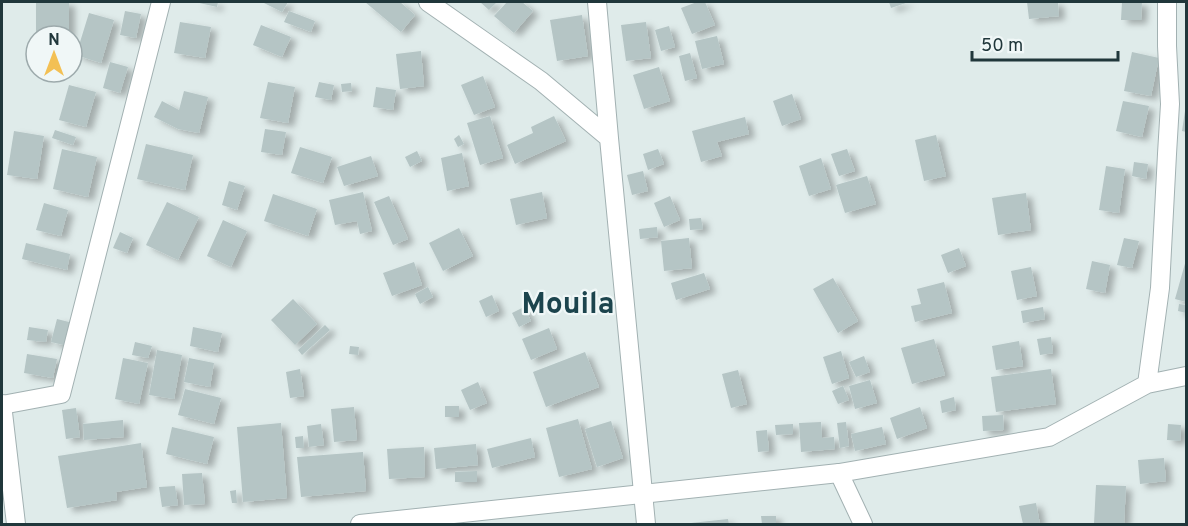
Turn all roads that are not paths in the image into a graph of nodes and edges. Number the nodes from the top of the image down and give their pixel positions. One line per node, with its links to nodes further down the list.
1 (161, 2): 8 (street)
2 (428, 2): 5 (street)
3 (597, 2): 5 (street)
4 (1167, 2): 7 (street)
5 (609, 138): 10 (street)
6 (1186, 376): 7 (street)
7 (1147, 384): 9 (street)
8 (2, 405): 11 (street)
9 (839, 473): 10 (street); 14 (street)
10 (643, 494): 12 (street); 13 (street)
11 (16, 525)
12 (360, 525)
13 (646, 525)
14 (863, 525)

